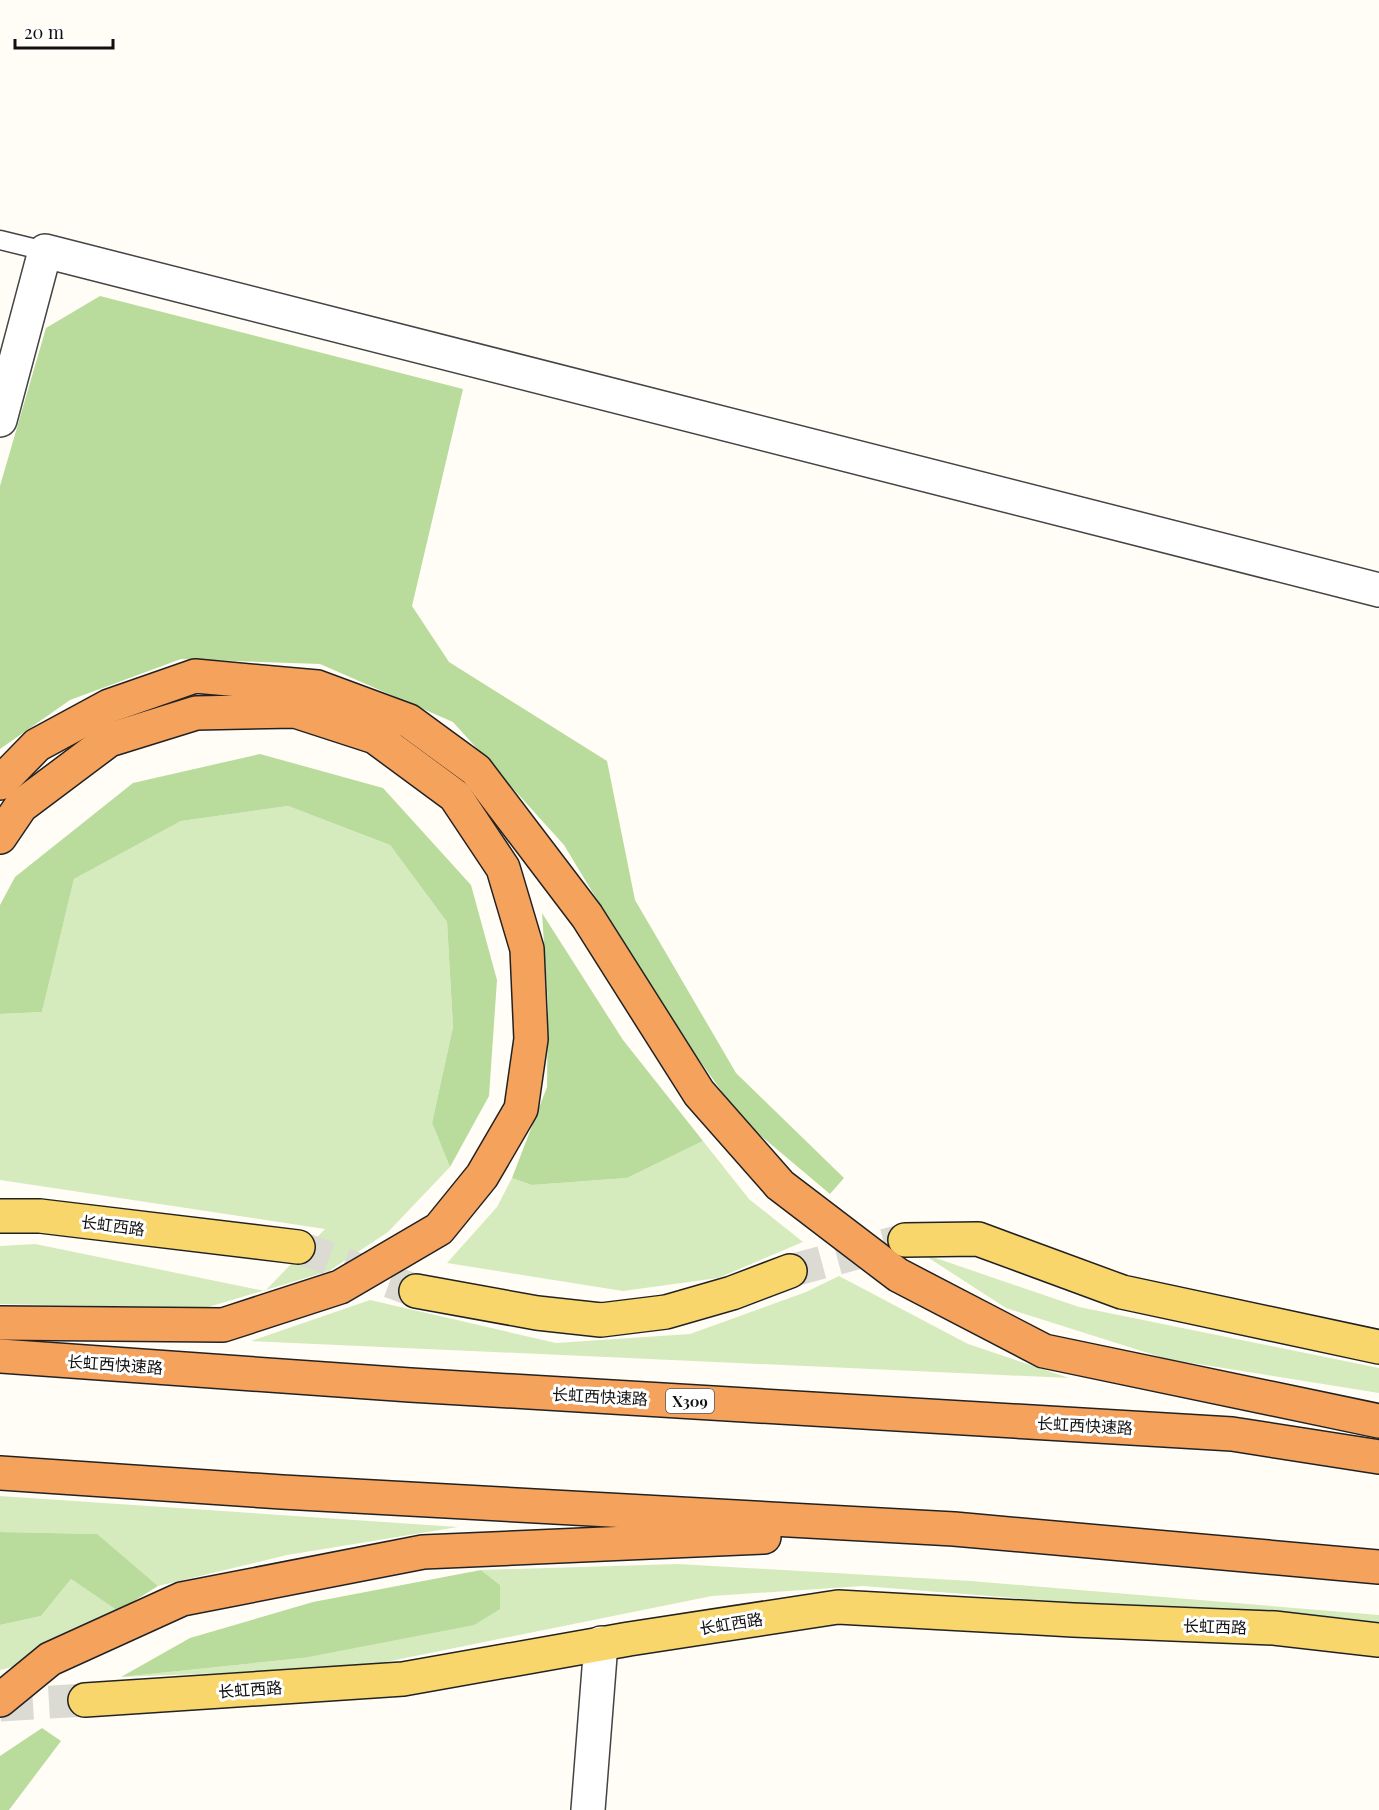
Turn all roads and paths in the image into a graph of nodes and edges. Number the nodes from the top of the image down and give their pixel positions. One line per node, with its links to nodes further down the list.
1 (0, 240): 2 (lane)
2 (45, 251): 3 (street); 4 (street)
3 (0, 420)
4 (1379, 590)
5 (0, 783): 15 (highway)
6 (0, 837): 12 (highway)
7 (0, 1216): 9 (main road, 长虹西路)
8 (905, 1240): 13 (main road)
9 (298, 1247)
10 (790, 1271): 11 (main road)
11 (416, 1291)
12 (0, 1323)
13 (1379, 1347)
14 (0, 1356): 16 (highway, 长虹西快速路 / X309)
15 (1379, 1421)
16 (1379, 1457)
17 (0, 1473): 18 (highway)
18 (954, 1529): 19 (highway); 22 (highway)
19 (1371, 1571)
20 (1379, 1640): 21 (main road, 长虹西路)
21 (601, 1643): 23 (main road, 长虹西路); 24 (street)
22 (0, 1700)
23 (85, 1700)
24 (588, 1810)

